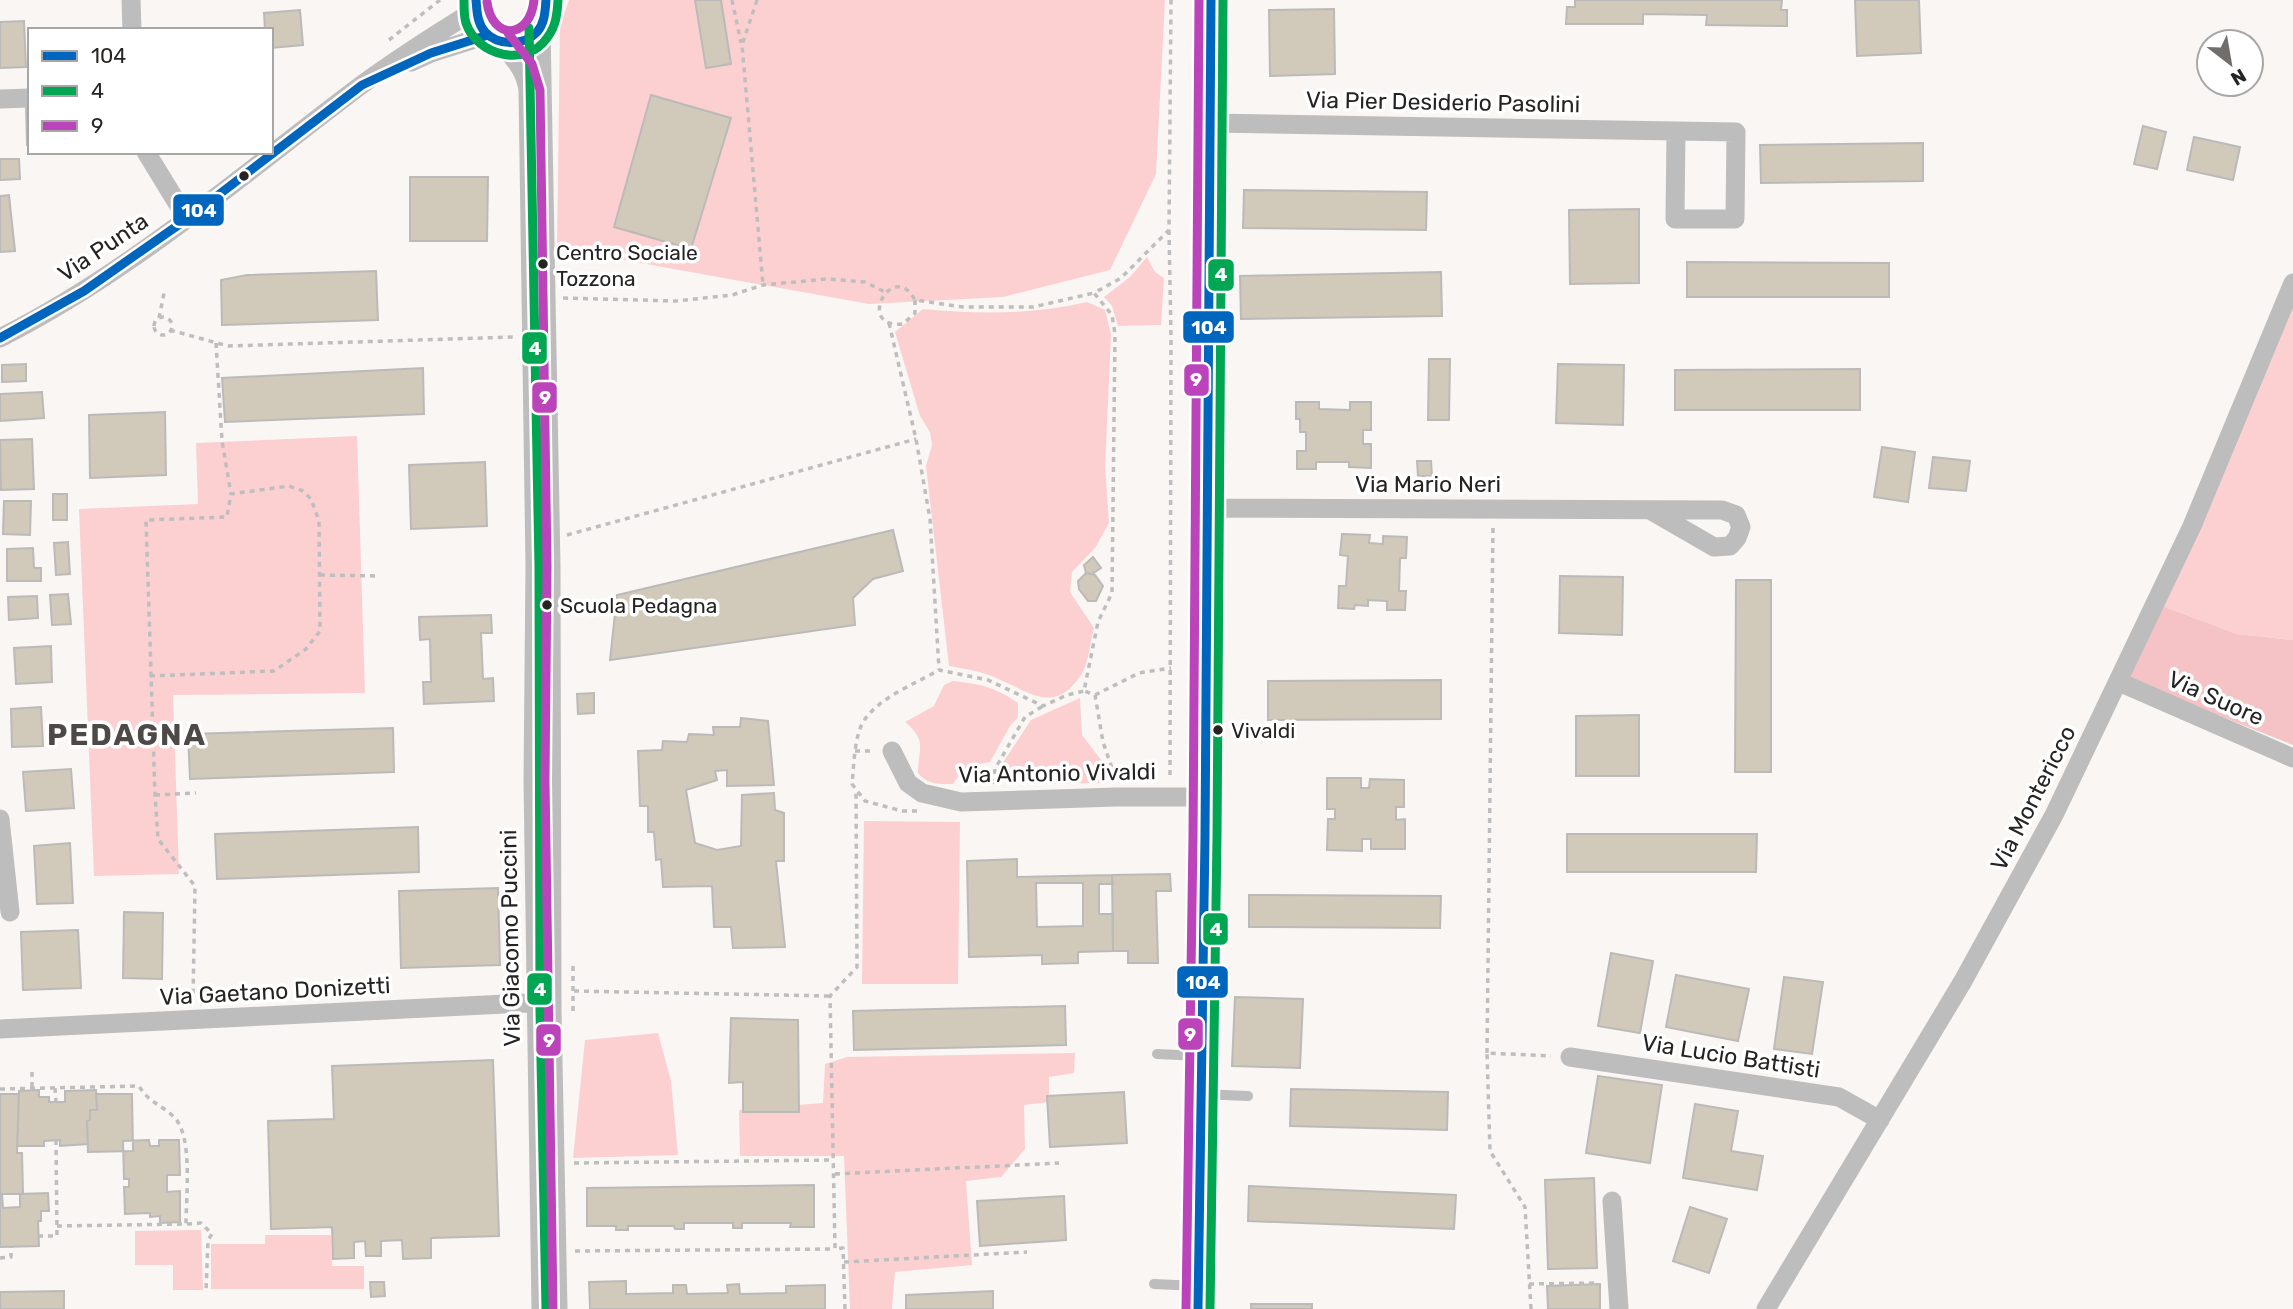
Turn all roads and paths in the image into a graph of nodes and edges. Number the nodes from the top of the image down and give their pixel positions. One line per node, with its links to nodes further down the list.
1 (131, 0): 11 (street)
2 (440, 0): 9 (path)
3 (546, 0): 10 (street, Via Giacomo Puccini)
4 (732, 0): 13 (path)
5 (757, 0): 13 (path)
6 (1171, 0): 24 (path)
7 (1211, 0): 17 (street)
8 (475, 5): 12 (street, Via Giacomo Puccini); 14 (street, Via Punta)
9 (429, 9)
10 (541, 27): 12 (street); 19 (street, Via Giacomo Puccini)
11 (132, 28)
12 (493, 38): 14 (street, Via Punta); 19 (street, Via Giacomo Puccini)
13 (742, 45): 26 (path)
14 (362, 85): 20 (street, Via Punta)
15 (28, 98): 16 (street)
16 (0, 99)
17 (1209, 123): 18 (street, Via Pier Desiderio Pasolini); 40 (street)
18 (1676, 131): 18 (street, Via Pier Desiderio Pasolini)
19 (536, 150): 35 (street, Via Giacomo Puccini); 42 (street, Via Giacomo Puccini)
20 (273, 153)
21 (147, 154): 23 (street)
22 (272, 154): 23 (street, Via Punta)
23 (187, 219): 36 (street, Via Punta)
24 (1168, 230): 29 (path); 47 (path)
25 (2293, 283): 50 (street, Via Montericco)
26 (764, 285): 28 (path); 30 (path)
27 (164, 292): 32 (path)
28 (885, 292): 31 (path); 33 (path)
29 (1094, 293): 31 (path); 51 (path)
30 (558, 298)
31 (915, 300): 33 (path)
32 (159, 318): 34 (path); 34 (path)
33 (889, 323): 38 (path)
34 (170, 330): 37 (path)
35 (532, 336): 37 (path); 42 (street, Via Giacomo Puccini)
36 (0, 338)
37 (216, 342): 39 (path)
38 (916, 439): 44 (path); 48 (path)
39 (231, 494): 45 (path); 49 (path)
40 (1205, 508): 41 (street, Via Mario Neri); 61 (street)
41 (1650, 510)
42 (542, 513): 68 (street, Via Giacomo Puccini)
43 (1493, 524): 71 (path)
44 (561, 537)
45 (320, 575): 46 (path); 49 (path)
46 (379, 576)
47 (1172, 668): 52 (path); 60 (path)
48 (939, 670): 53 (path); 56 (path)
49 (150, 676): 58 (path)
50 (2119, 682): 55 (street, Via Suore); 82 (street, Via Montericco)
51 (1084, 691): 52 (path); 53 (path)
52 (1095, 695): 59 (path)
53 (1043, 706): 62 (path)
54 (891, 751): 62 (street, Via Antonio Vivaldi)
55 (2293, 758)
56 (852, 784): 63 (path); 67 (path)
57 (196, 793): 58 (path)
58 (155, 795): 69 (path)
59 (1116, 797): 60 (street, Via Antonio Vivaldi); 62 (street, Via Antonio Vivaldi)
60 (1170, 797): 61 (street, Via Antonio Vivaldi)
61 (1205, 797): 73 (street)
62 (991, 801)
63 (929, 811)
64 (0, 820): 65 (street)
65 (10, 912)
66 (573, 991): 67 (path)
67 (830, 996): 84 (path)
68 (544, 1002): 69 (street, Via Gaetano Donizetti); 103 (street, Via Giacomo Puccini); 104 (street, Via Giacomo Puccini)
69 (193, 1020): 70 (street, Via Gaetano Donizetti)
70 (0, 1029)
71 (1487, 1053): 74 (path); 100 (path)
72 (1157, 1054): 73 (lane)
73 (1201, 1056): 79 (street)
74 (1570, 1057): 82 (street, Via Lucio Battisti)
75 (32, 1072): 76 (path)
76 (32, 1088): 77 (path); 78 (path)
77 (55, 1088): 81 (path); 89 (path)
78 (0, 1089)
79 (1201, 1094): 80 (lane); 101 (street)
80 (1248, 1096)
81 (56, 1102)
82 (1880, 1120): 109 (street, Via Montericco)
83 (56, 1140): 90 (path)
84 (834, 1160): 85 (path); 87 (path)
85 (569, 1163)
86 (1059, 1163): 87 (path)
87 (835, 1174): 93 (path)
88 (1612, 1201): 98 (street)
89 (187, 1224): 90 (path); 102 (path)
90 (57, 1226): 91 (path)
91 (38, 1236)
92 (11, 1247): 96 (path)
93 (835, 1249): 94 (path); 97 (path)
94 (570, 1251)
95 (1027, 1252): 97 (path)
96 (0, 1258)
97 (844, 1262): 105 (path)
98 (1617, 1283): 100 (path); 108 (street)
99 (1154, 1284): 101 (lane)
100 (1530, 1284): 107 (path)
101 (1198, 1286): 106 (street)
102 (206, 1292)
103 (541, 1309)
104 (558, 1309)
105 (845, 1309)
106 (1198, 1309)
107 (1531, 1309)
108 (1619, 1309)
109 (1766, 1309)

